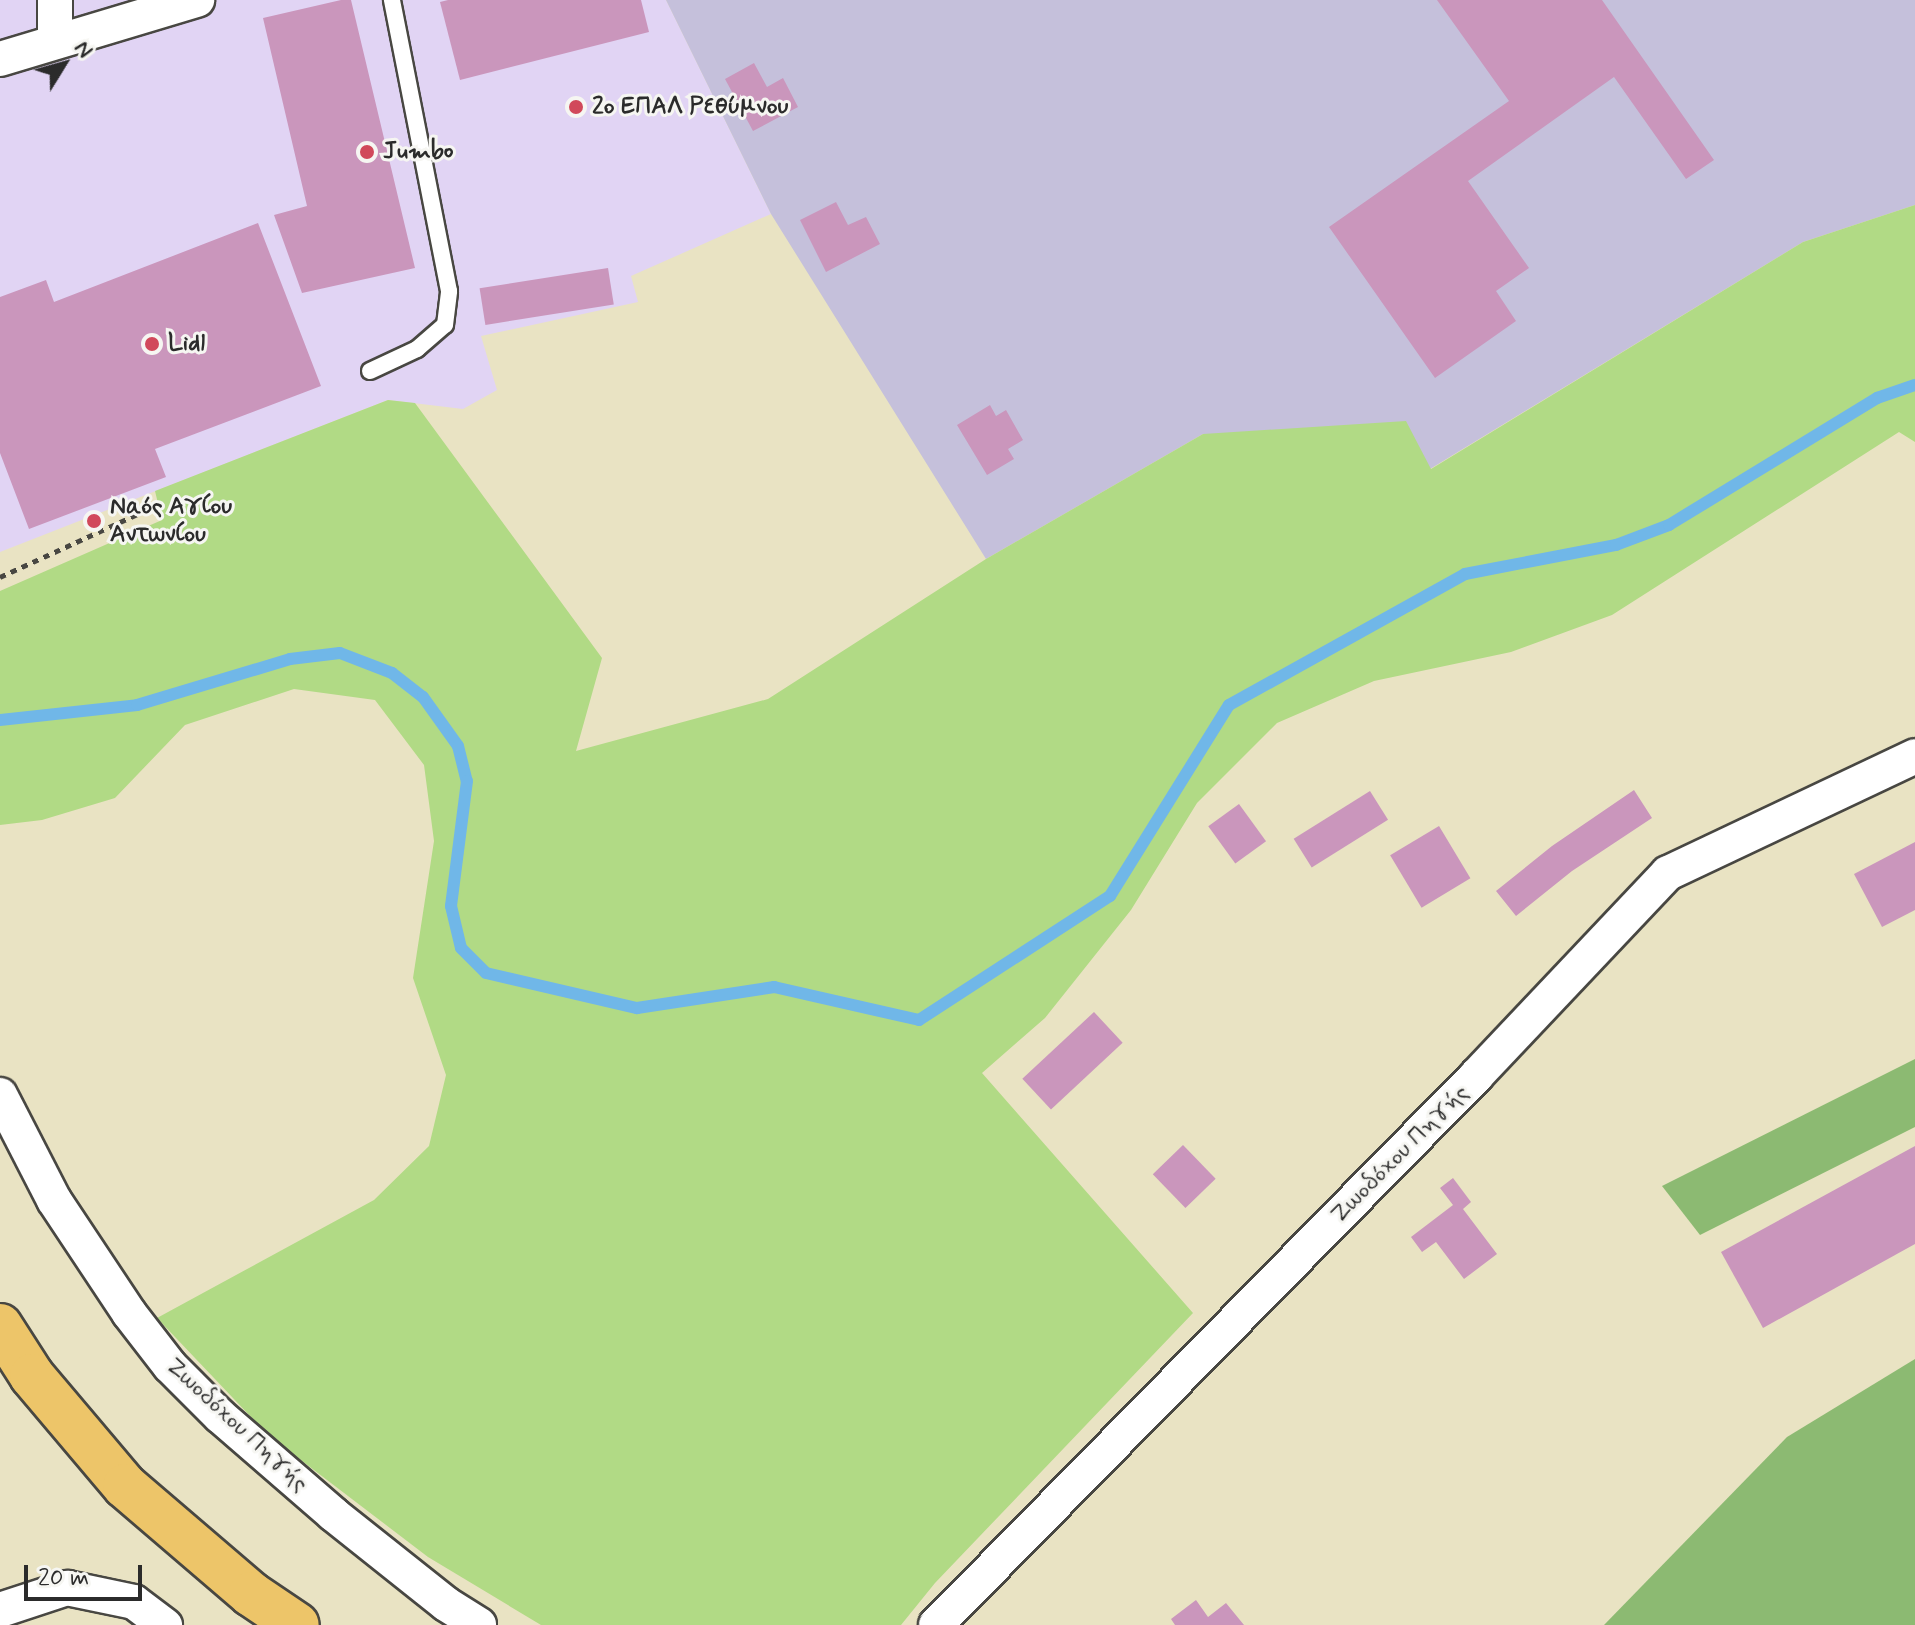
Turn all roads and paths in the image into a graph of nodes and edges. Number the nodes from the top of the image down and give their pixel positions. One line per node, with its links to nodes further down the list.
1 (55, 0): 4 (street)
2 (197, 0): 4 (street)
3 (392, 0): 6 (lane)
4 (55, 40): 5 (street)
5 (0, 59)
6 (370, 371)
7 (144, 511): 8 (path)
8 (0, 577)
9 (1915, 756): 16 (street, Ζωοδόχου Πηγής)
10 (0, 1095): 15 (street, Ζωοδόχου Πηγής)
11 (0, 1326): 14 (main road)
12 (0, 1610): 13 (street)
13 (165, 1625)
14 (297, 1625)
15 (479, 1625)
16 (936, 1625)

